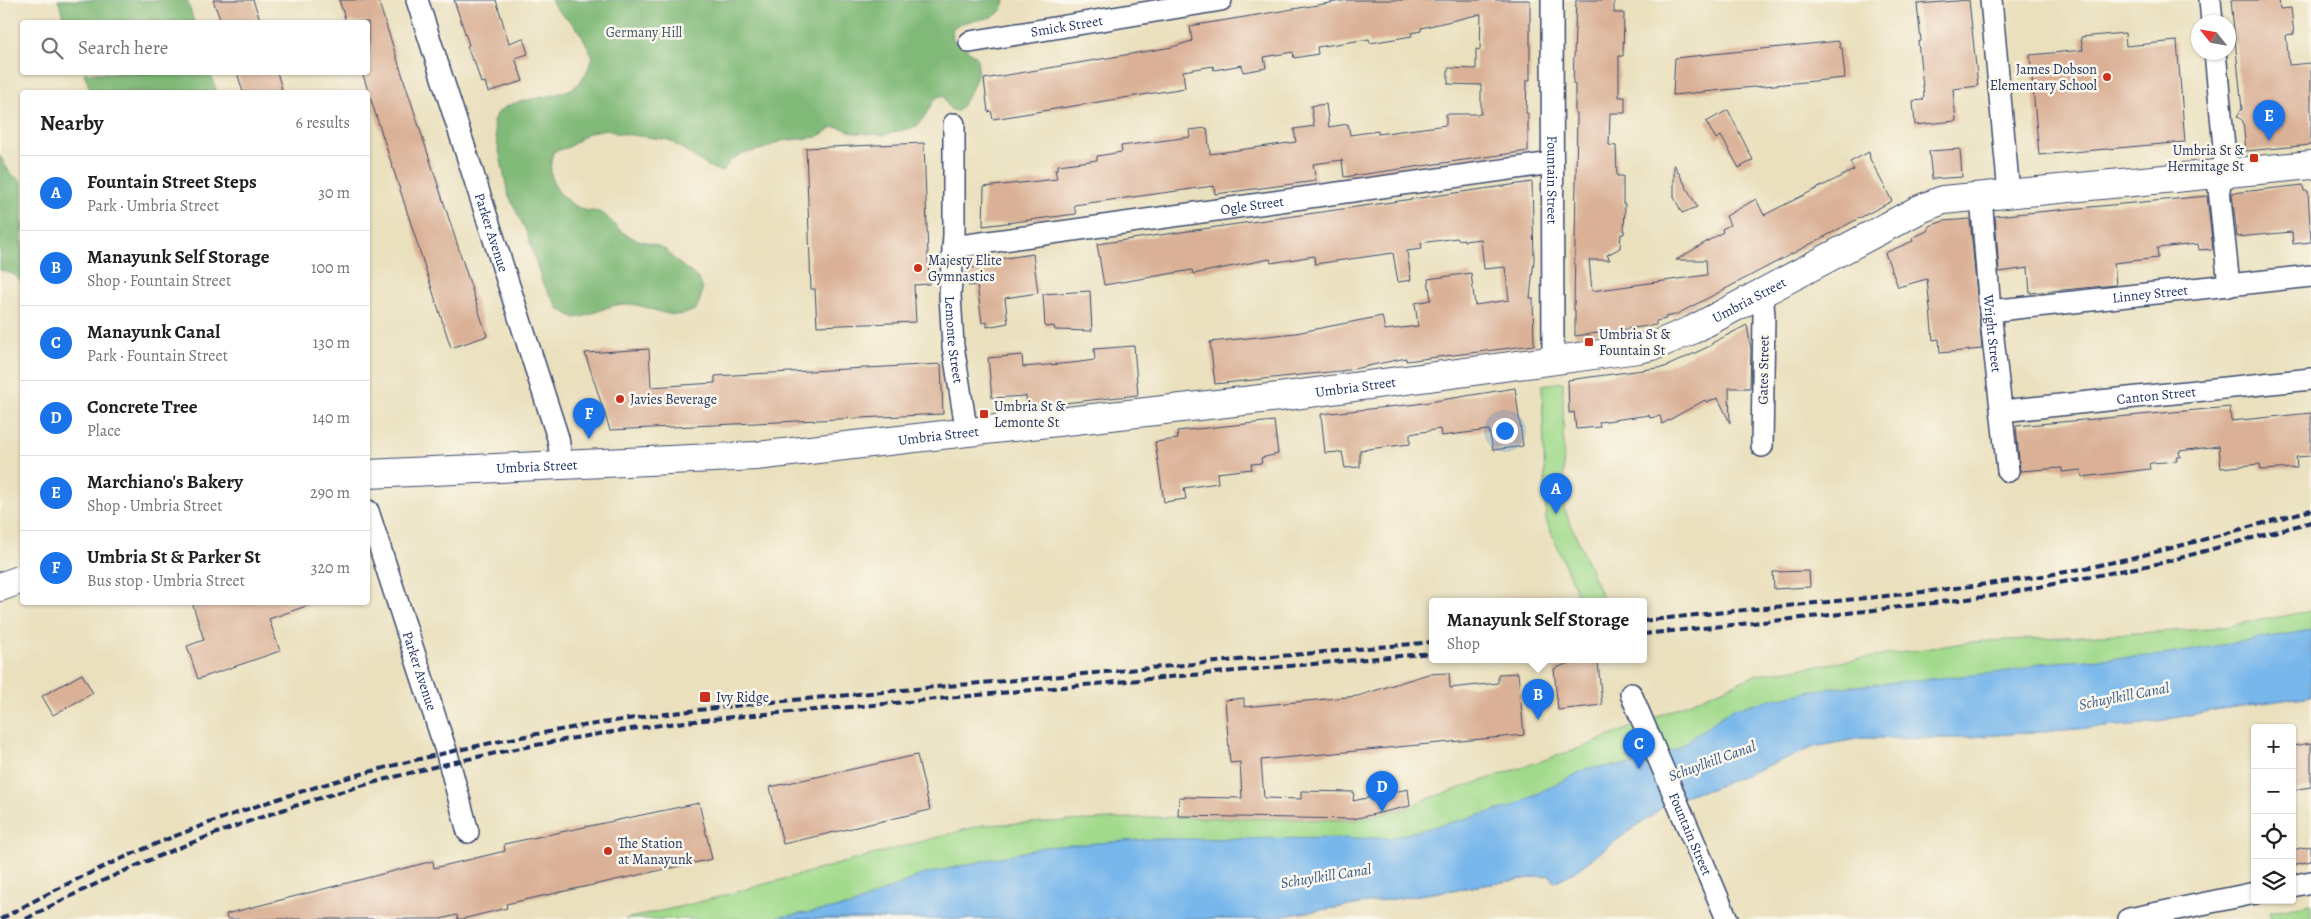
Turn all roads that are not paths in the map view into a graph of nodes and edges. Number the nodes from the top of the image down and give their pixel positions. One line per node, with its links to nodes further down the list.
1 (417, 0): 25 (street, Parker Avenue)
2 (1221, 0): 7 (street, Smick Street)
3 (1552, 0): 10 (street, Fountain Street)
4 (1991, 0): 13 (street)
5 (2210, 0): 6 (street)
6 (2211, 15)
7 (970, 42)
8 (2216, 60): 12 (street)
9 (954, 124): 15 (street, Lemonte Street)
10 (1552, 163): 15 (street, Ogle Street); 20 (street, Fountain Street)
11 (2311, 165): 12 (main road, Umbria Street)
12 (2222, 174): 13 (main road, Umbria Street); 17 (street)
13 (2009, 193): 14 (main road, Umbria Street)
14 (1982, 196): 18 (main road, Umbria Street); 19 (street, Wright Street)
15 (954, 247): 23 (street, Lemonte Street)
16 (2311, 276): 17 (street, Linney Street)
17 (2229, 286): 19 (street, Linney Street)
18 (1762, 293): 20 (main road, Umbria Street); 24 (street, Gates Street)
19 (1990, 311): 22 (street, Wright Street)
20 (1553, 361): 23 (main road, Umbria Street)
21 (2311, 379): 22 (street, Canton Street)
22 (2002, 411): 26 (street, Wright Street)
23 (967, 434): 25 (main road, Umbria Street)
24 (1762, 446)
25 (562, 465): 27 (main road, Umbria Street)
26 (2008, 471)
27 (370, 474)
28 (370, 517): 32 (street, Parker Avenue)
29 (20, 580): 30 (main road)
30 (0, 587)
31 (1631, 694): 36 (street, Fountain Street)
32 (468, 832)
33 (2311, 882): 34 (street)
34 (2296, 885)
35 (2251, 894): 37 (street)
36 (1727, 919)
37 (2129, 919)

